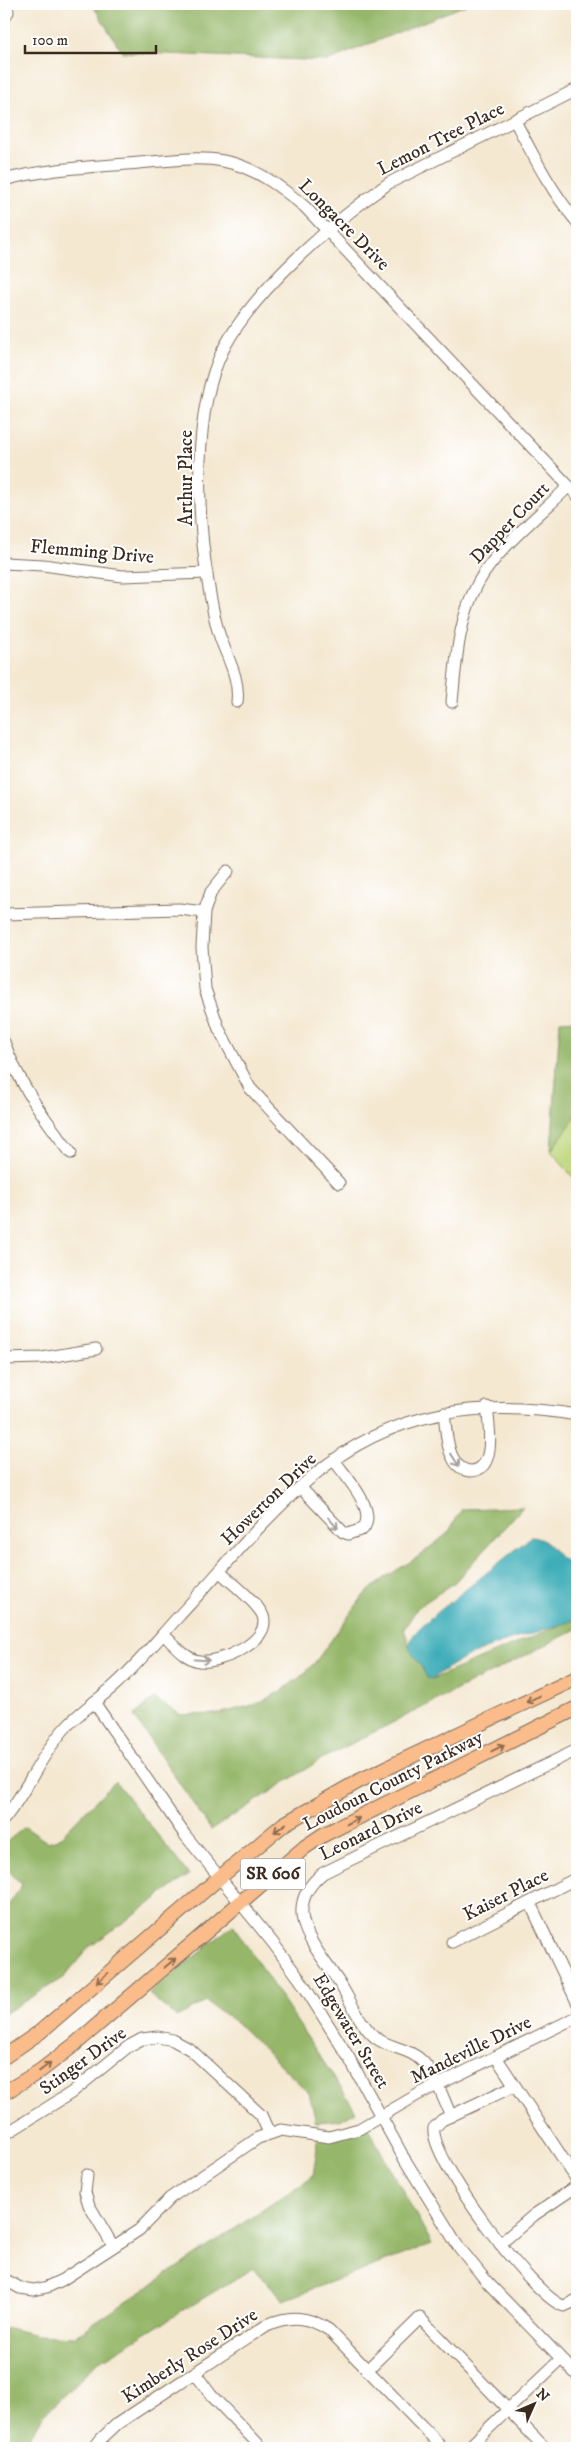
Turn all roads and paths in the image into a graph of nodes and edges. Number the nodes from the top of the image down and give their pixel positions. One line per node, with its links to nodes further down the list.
1 (577, 89): 2 (street, Lemon Tree Place)
2 (515, 121): 4 (street); 5 (street, Lemon Tree Place)
3 (4, 180): 5 (street, Longacre Drive)
4 (577, 222)
5 (327, 231): 6 (street, Longacre Drive); 8 (street, Arthur Place)
6 (573, 491): 10 (street, Dapper Court)
7 (4, 563): 8 (street, Flemming Drive)
8 (207, 573): 9 (street, Arthur Place)
9 (237, 702)
10 (452, 702)
11 (228, 871): 12 (street)
12 (204, 912): 13 (street); 16 (street)
13 (4, 914)
14 (4, 1042): 15 (street)
15 (71, 1153)
16 (339, 1183)
17 (96, 1349): 18 (street)
18 (4, 1358)
19 (487, 1407): 20 (street, Howerton Drive); 20 (street, one-way to 19); 21 (street, Howerton Drive)
20 (444, 1413): 22 (street, Howerton Drive)
21 (577, 1415)
22 (334, 1460): 23 (street, Howerton Drive); 23 (street, one-way to 22)
23 (300, 1487): 24 (street, Howerton Drive)
24 (220, 1572): 25 (street, Howerton Drive); 25 (street, one-way to 24)
25 (163, 1634): 27 (street, Howerton Drive)
26 (577, 1678): 31 (main road, Loudoun County Parkway / SR 606, one-way to 31)
27 (94, 1702): 30 (street, Howerton Drive); 31 (street, Edgewater Street)
28 (577, 1708): 34 (main road, Loudoun County Parkway / SR 606, one-way to 28)
29 (577, 1750): 40 (street, Leonard Drive)
30 (4, 1819)
31 (219, 1878): 34 (street, Edgewater Street); 39 (main road, Loudoun County Parkway / SR 606, one-way to 39)
32 (577, 1878): 33 (street, Kaiser Place)
33 (530, 1902): 35 (street, Kaiser Place); 36 (street)
34 (240, 1903): 42 (main road, Loudoun County Parkway / SR 606, one-way to 34); 43 (street, Edgewater Street)
35 (452, 1942)
36 (577, 2002)
37 (577, 2017): 38 (street, Mandeville Drive)
38 (496, 2056): 40 (street, Mandeville Drive); 41 (street)
39 (4, 2057)
40 (437, 2085): 43 (street, Mandeville Drive); 44 (street, Leonard Drive)
41 (514, 2086): 44 (street); 48 (street)
42 (4, 2093)
43 (380, 2115): 45 (street); 54 (street, Edgewater Street)
44 (451, 2116): 50 (street)
45 (269, 2133): 46 (street, Stinger Drive); 51 (street)
46 (4, 2135)
47 (87, 2175): 51 (street)
48 (577, 2180)
49 (577, 2186): 50 (street)
50 (500, 2244): 53 (street)
51 (113, 2246): 52 (street)
52 (4, 2279)
53 (577, 2300)
54 (561, 2359): 57 (street, Edgewater Street); 58 (street)
55 (367, 2370): 56 (street, Kimberly Rose Drive); 58 (street); 61 (street, Kimberly Rose Drive)
56 (195, 2373): 59 (street, Kimberly Rose Drive); 60 (street)
57 (577, 2375)
58 (508, 2410): 62 (street); 63 (street)
59 (94, 2448)
60 (262, 2448)
61 (443, 2448)
62 (468, 2448)
63 (545, 2448)

